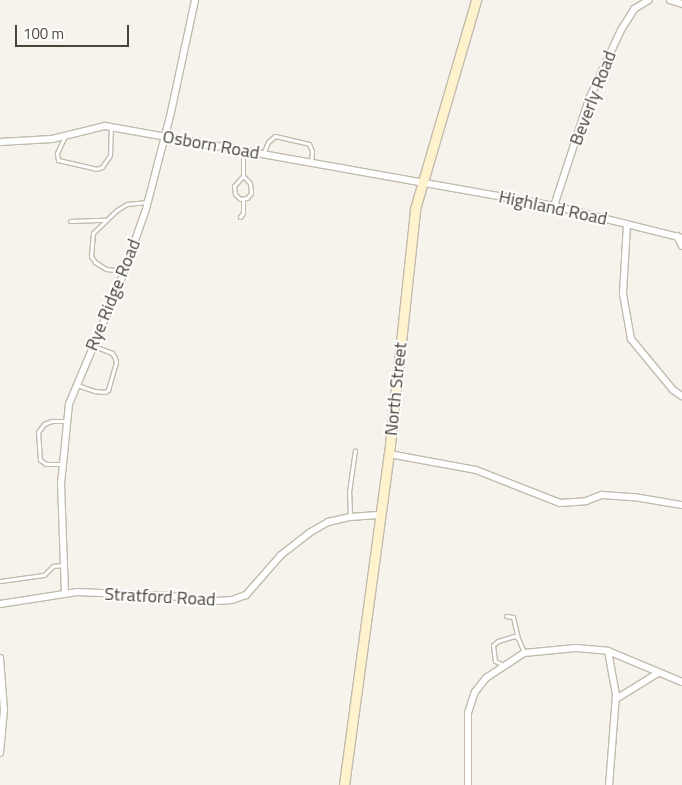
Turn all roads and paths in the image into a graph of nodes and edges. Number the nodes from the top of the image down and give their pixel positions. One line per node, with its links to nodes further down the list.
1 (195, 0): 8 (street, Rye Ridge Road)
2 (476, 0): 14 (main road, North Street)
3 (649, 0): 17 (street, Beverly Road)
4 (670, 0): 5 (street)
5 (682, 4)
6 (111, 127): 7 (street, Osborn Road); 7 (lane); 8 (street, Osborn Road)
7 (65, 136): 9 (street, Osborn Road)
8 (164, 136): 10 (street, Osborn Road); 16 (street, Rye Ridge Road)
9 (0, 142)
10 (243, 151): 11 (street, Osborn Road); 13 (lane)
11 (263, 154): 12 (street, Osborn Road); 12 (lane)
12 (311, 163): 14 (street, Osborn Road)
13 (243, 176): 15 (lane); 15 (lane)
14 (422, 184): 17 (street, Highland Road); 30 (main road, North Street)
15 (244, 198): 18 (lane)
16 (148, 202): 19 (lane); 24 (street, Rye Ridge Road)
17 (554, 206): 21 (street, Highland Road)
18 (240, 218)
19 (106, 220): 20 (lane); 24 (lane)
20 (70, 221)
21 (628, 224): 22 (street, Highland Road); 27 (street)
22 (679, 237): 23 (street)
23 (682, 246)
24 (124, 272): 25 (street, Rye Ridge Road)
25 (93, 345): 26 (street, Rye Ridge Road); 26 (lane)
26 (76, 385): 28 (street, Rye Ridge Road)
27 (682, 396)
28 (66, 421): 31 (street, Rye Ridge Road); 31 (lane)
29 (355, 450): 34 (lane)
30 (390, 454): 32 (street); 33 (main road, North Street)
31 (62, 464): 35 (street, Rye Ridge Road)
32 (682, 505)
33 (381, 515): 34 (street, Stratford Road); 49 (main road, North Street)
34 (350, 516): 37 (street, Stratford Road)
35 (64, 565): 36 (lane); 37 (street, Rye Ridge Road)
36 (0, 581)
37 (65, 594): 38 (street, Stratford Road)
38 (0, 604)
39 (506, 616): 40 (lane)
40 (518, 638): 42 (lane); 44 (lane)
41 (608, 651): 42 (street); 45 (street); 47 (street)
42 (524, 653): 44 (street)
43 (0, 658): 48 (street)
44 (503, 665): 50 (street)
45 (658, 673): 46 (street); 47 (street)
46 (682, 682)
47 (616, 699): 51 (street)
48 (0, 753)
49 (344, 785)
50 (468, 785)
51 (609, 785)

